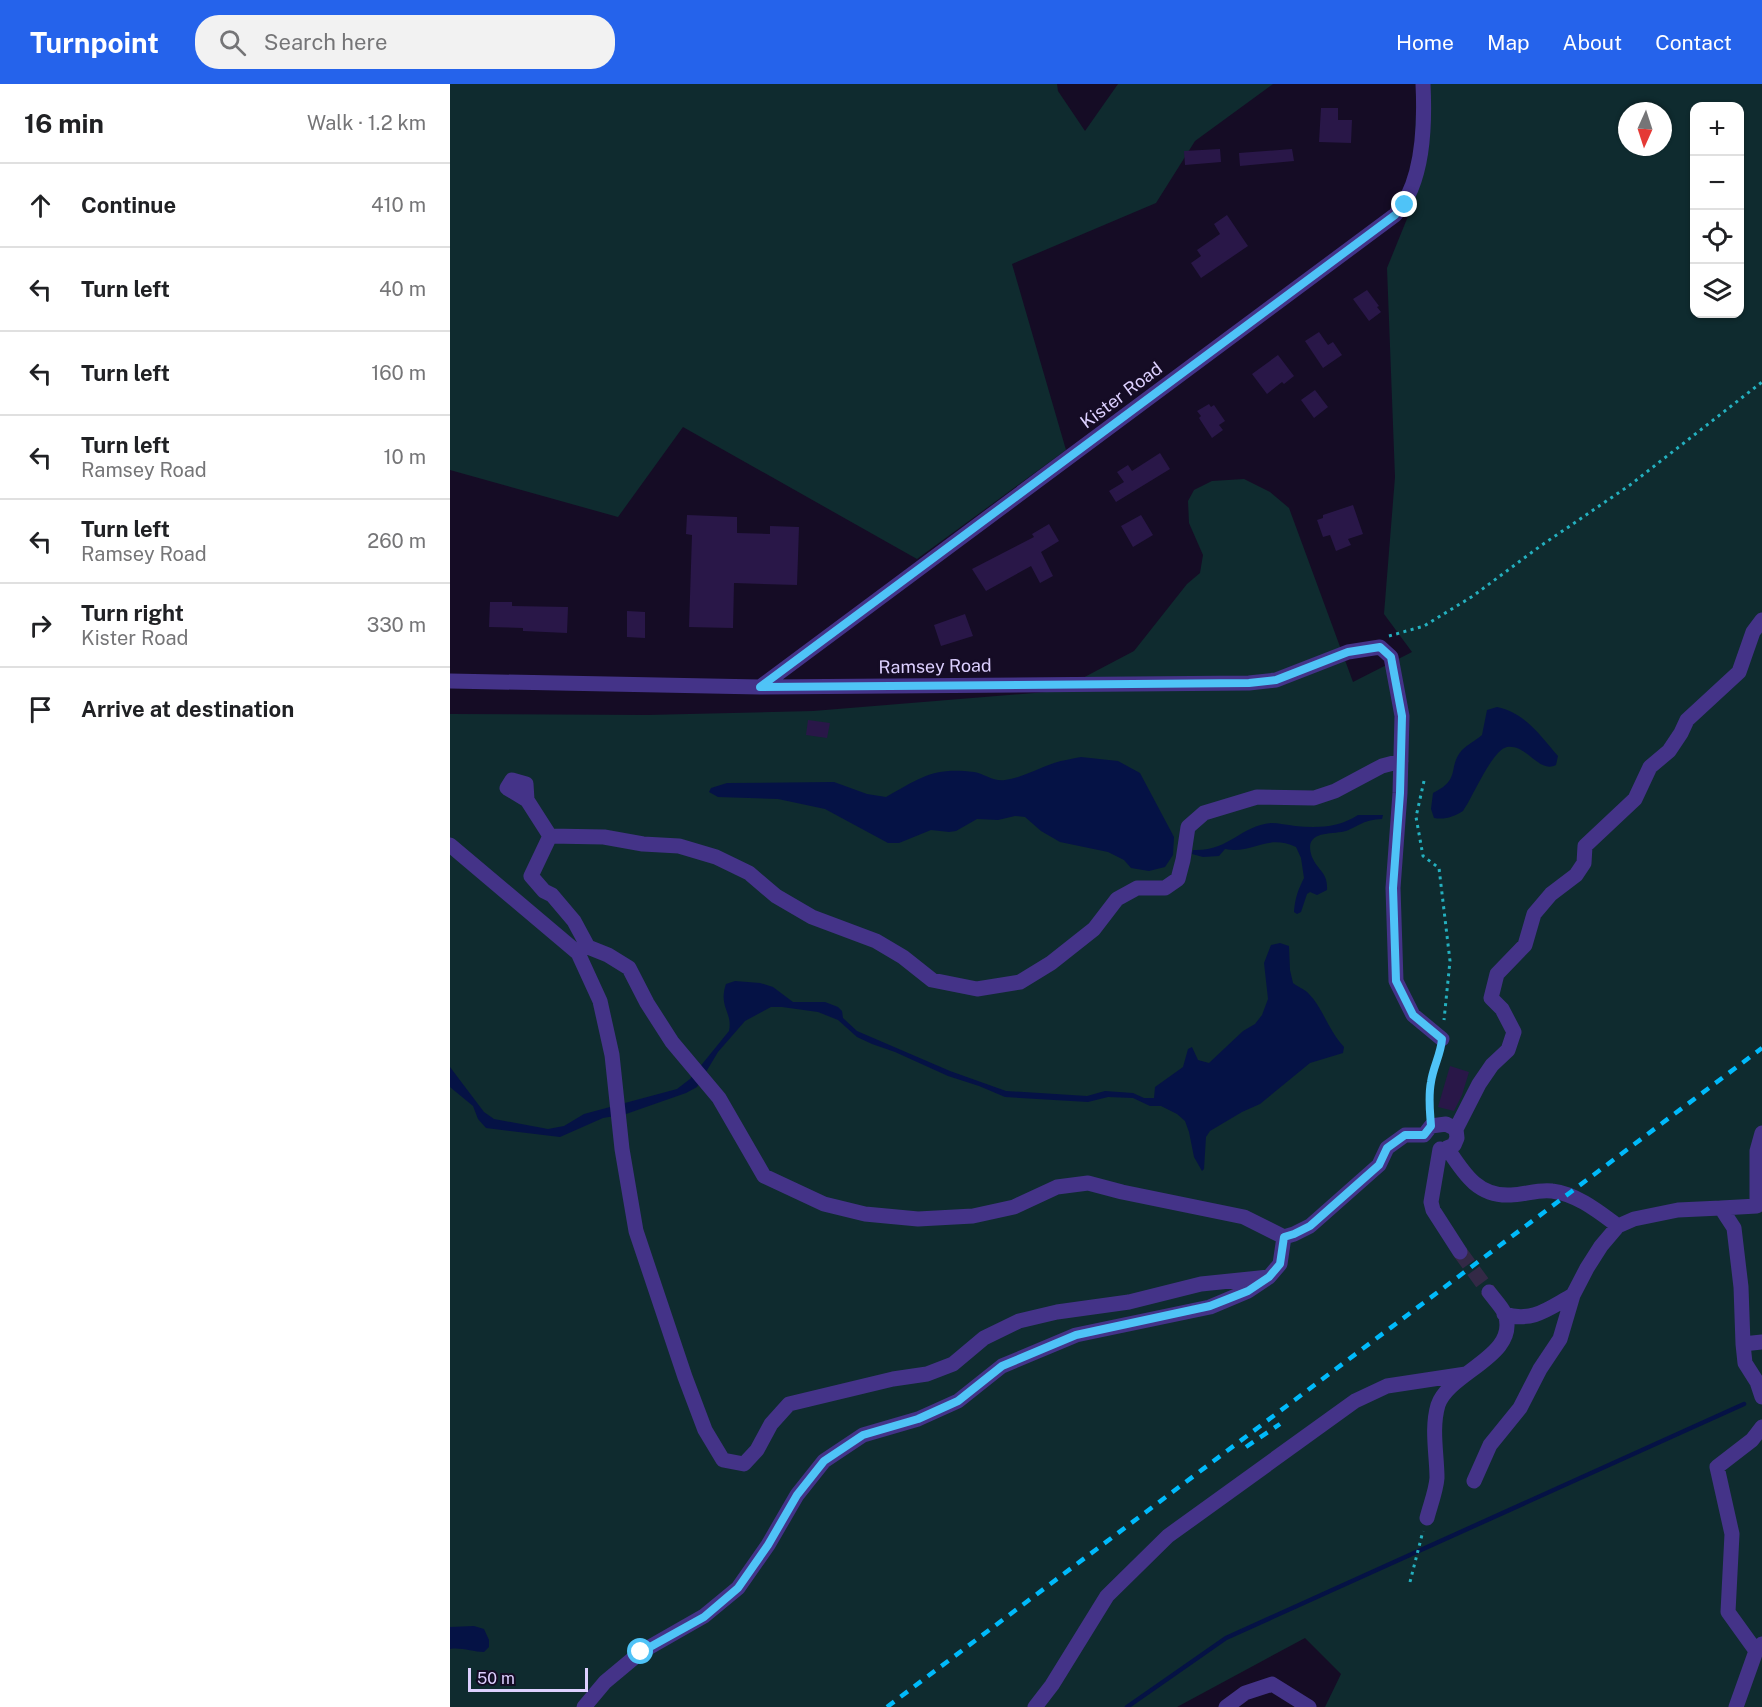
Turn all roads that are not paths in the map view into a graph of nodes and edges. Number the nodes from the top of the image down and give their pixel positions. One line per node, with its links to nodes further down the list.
1 (1423, 84): 4 (street, Kister Road)
2 (1762, 620): 10 (street)
3 (450, 681): 4 (street, Ramsey Road)
4 (760, 687): 5 (street, Ramsey Road)
5 (1401, 761): 7 (street); 9 (street)
6 (527, 800): 7 (street)
7 (550, 836): 16 (street)
8 (450, 845): 18 (street)
9 (1442, 1039)
10 (1456, 1130): 15 (street); 16 (street)
11 (1762, 1133): 13 (street)
12 (1440, 1149): 17 (street)
13 (1760, 1207): 14 (street)
14 (1721, 1208): 15 (street); 23 (street)
15 (1618, 1226): 20 (street)
16 (1284, 1237): 18 (street)
17 (1460, 1252)
18 (1269, 1277): 30 (street)
19 (1489, 1292): 21 (street)
20 (1573, 1295): 21 (street); 27 (street)
21 (1504, 1314): 24 (street)
22 (1762, 1342): 23 (street)
23 (1743, 1344): 25 (street)
24 (1466, 1374): 28 (street); 31 (street)
25 (1762, 1397)
26 (1762, 1427): 29 (street)
27 (1473, 1481)
28 (1427, 1518)
29 (1759, 1647): 34 (street)
30 (584, 1707)
31 (1035, 1707)
32 (1226, 1707): 33 (street)
33 (1309, 1707)
34 (1736, 1707)

